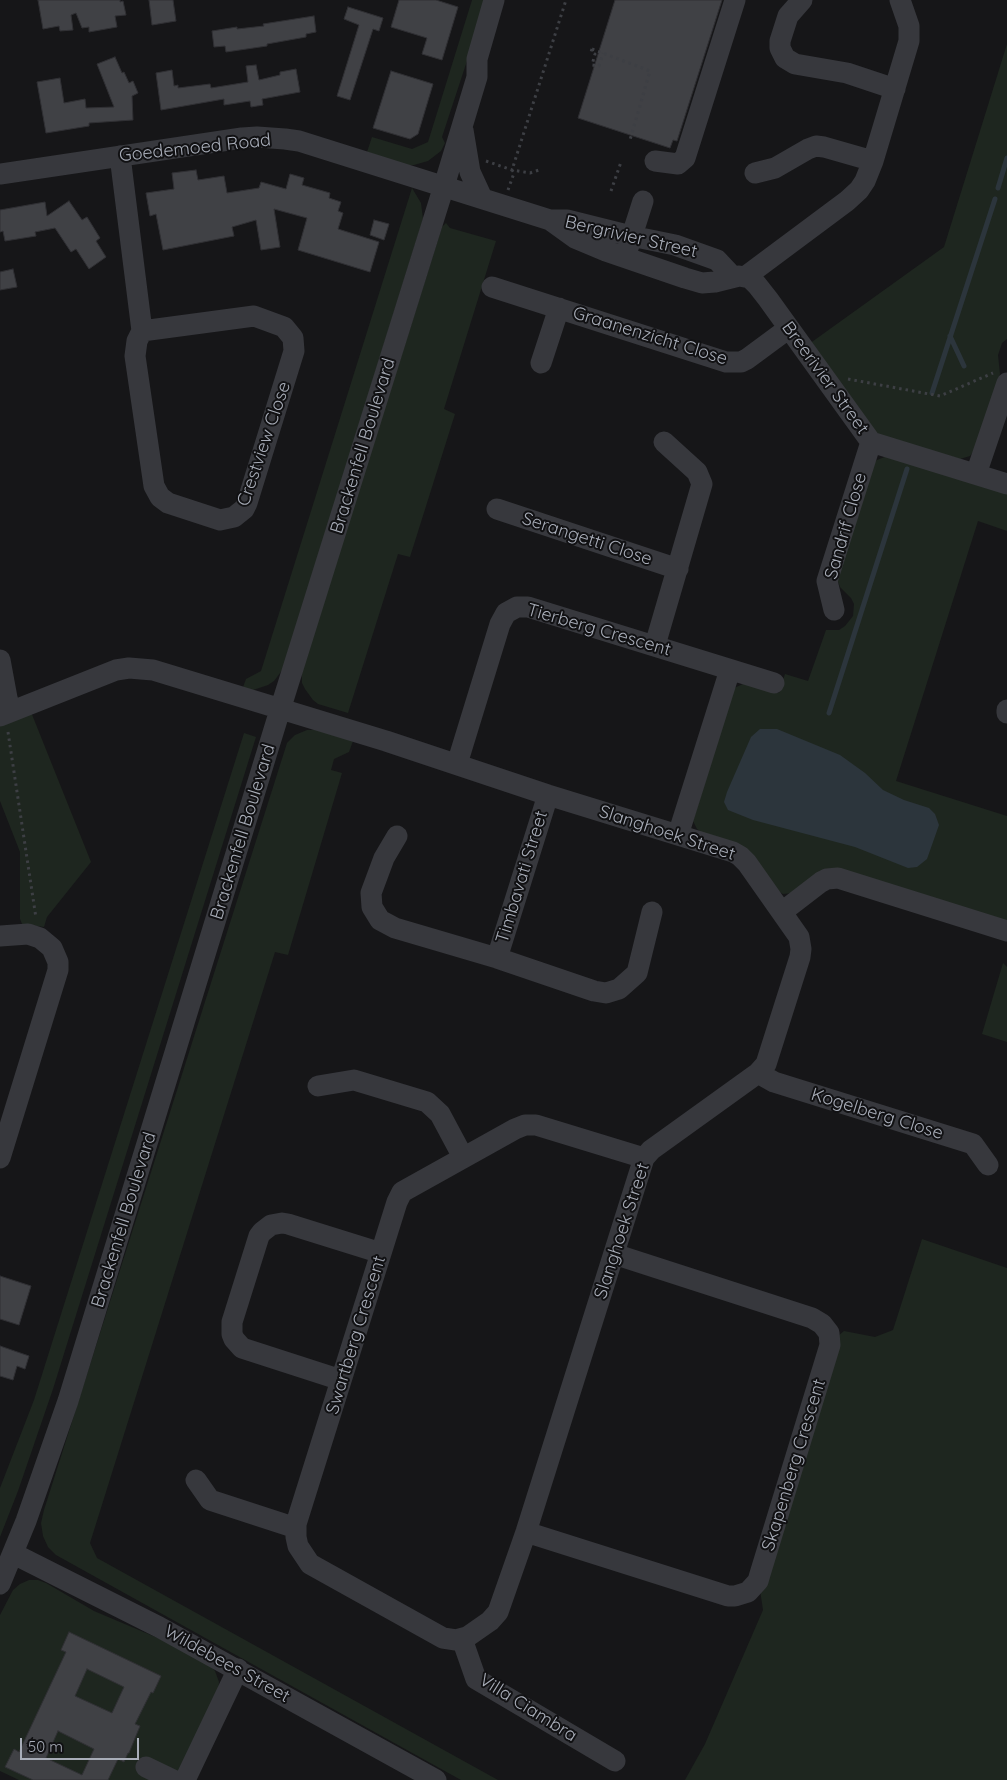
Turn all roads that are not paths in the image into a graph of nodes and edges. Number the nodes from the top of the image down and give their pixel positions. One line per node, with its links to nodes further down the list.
1 (494, 0): 6 (street, Brackenfell Boulevard)
2 (506, 0): 6 (street, Brackenfell Boulevard)
3 (735, 0): 10 (street)
4 (802, 0): 7 (street)
5 (900, 0): 7 (street)
6 (477, 77): 8 (street, Brackenfell Boulevard)
7 (895, 89): 11 (street)
8 (462, 125): 14 (street, Brackenfell Boulevard); 15 (street)
9 (120, 156): 13 (street, Goedemoed Road); 14 (street, Goedemoed Road); 24 (street, Crestview Close)
10 (655, 161)
11 (873, 161): 12 (street); 20 (street)
12 (754, 173)
13 (0, 174)
14 (444, 186): 15 (street, Bergrivier Street); 38 (street, Brackenfell Boulevard)
15 (482, 198): 17 (street, Bergrivier Street)
16 (643, 201): 18 (street)
17 (550, 220): 18 (street, Bergrivier Street); 19 (street, Bergrivier Street)
18 (631, 236): 19 (street); 20 (street, Bergrivier Street)
19 (625, 257): 20 (street, Bergrivier Street)
20 (739, 277): 23 (street, Breerivier Street)
21 (492, 287): 22 (street, Graanenzicht Close)
22 (559, 308): 23 (street, Graanenzicht Close); 25 (street, Graanenzicht Close)
23 (789, 328): 28 (street, Breerivier Street)
24 (142, 331): 24 (street, Crestview Close)
25 (542, 363)
26 (1003, 376): 29 (street)
27 (664, 442): 32 (street)
28 (871, 442): 29 (street, Breerivier Street); 33 (street, Sandrif Close)
29 (976, 474): 30 (street, Breerivier Street)
30 (1007, 484)
31 (497, 508): 32 (street, Serangetti Close)
32 (678, 569): 34 (street)
33 (834, 610)
34 (655, 645): 36 (street, Tierberg Crescent); 40 (street, Tierberg Crescent)
35 (0, 660): 39 (street)
36 (730, 670): 37 (street, Tierberg Crescent); 42 (street)
37 (774, 683)
38 (280, 710): 39 (street, Slanghoek Street); 40 (street, Slanghoek Street); 61 (street, Brackenfell Boulevard)
39 (5, 714)
40 (457, 764): 41 (street, Slanghoek Street)
41 (548, 796): 42 (street, Slanghoek Street); 48 (street, Timbavati Street)
42 (678, 835): 45 (street, Slanghoek Street)
43 (397, 836): 48 (street, Timbavati Street)
44 (652, 912): 48 (street, Timbavati Street)
45 (782, 912): 46 (street); 49 (street, Slanghoek Street)
46 (1007, 931)
47 (0, 936): 52 (street)
48 (497, 958)
49 (758, 1073): 53 (street, Slanghoek Street); 54 (street, Kogelberg Close)
50 (318, 1086): 51 (street)
51 (463, 1157): 53 (street, Swartberg Crescent); 55 (street, Swartberg Crescent)
52 (0, 1158)
53 (644, 1158): 56 (street, Slanghoek Street)
54 (988, 1165)
55 (381, 1253): 57 (street, Swartberg Crescent); 57 (street)
56 (614, 1254): 60 (street, Slanghoek Street); 60 (street, Skapenberg Crescent)
57 (341, 1380): 59 (street, Swartberg Crescent)
58 (196, 1480): 59 (street)
59 (296, 1528): 63 (street)
60 (526, 1532): 63 (street, Slanghoek Street)
61 (14, 1554): 62 (street, Brackenfell Boulevard); 64 (street, Wildebees Street)
62 (0, 1584)
63 (462, 1639): 65 (street, Villa Ciambra)
64 (238, 1669): 68 (street); 69 (street, Wildebees Street)
65 (615, 1760)
66 (145, 1775): 67 (street)
67 (173, 1780)
68 (185, 1780)
69 (436, 1780)

